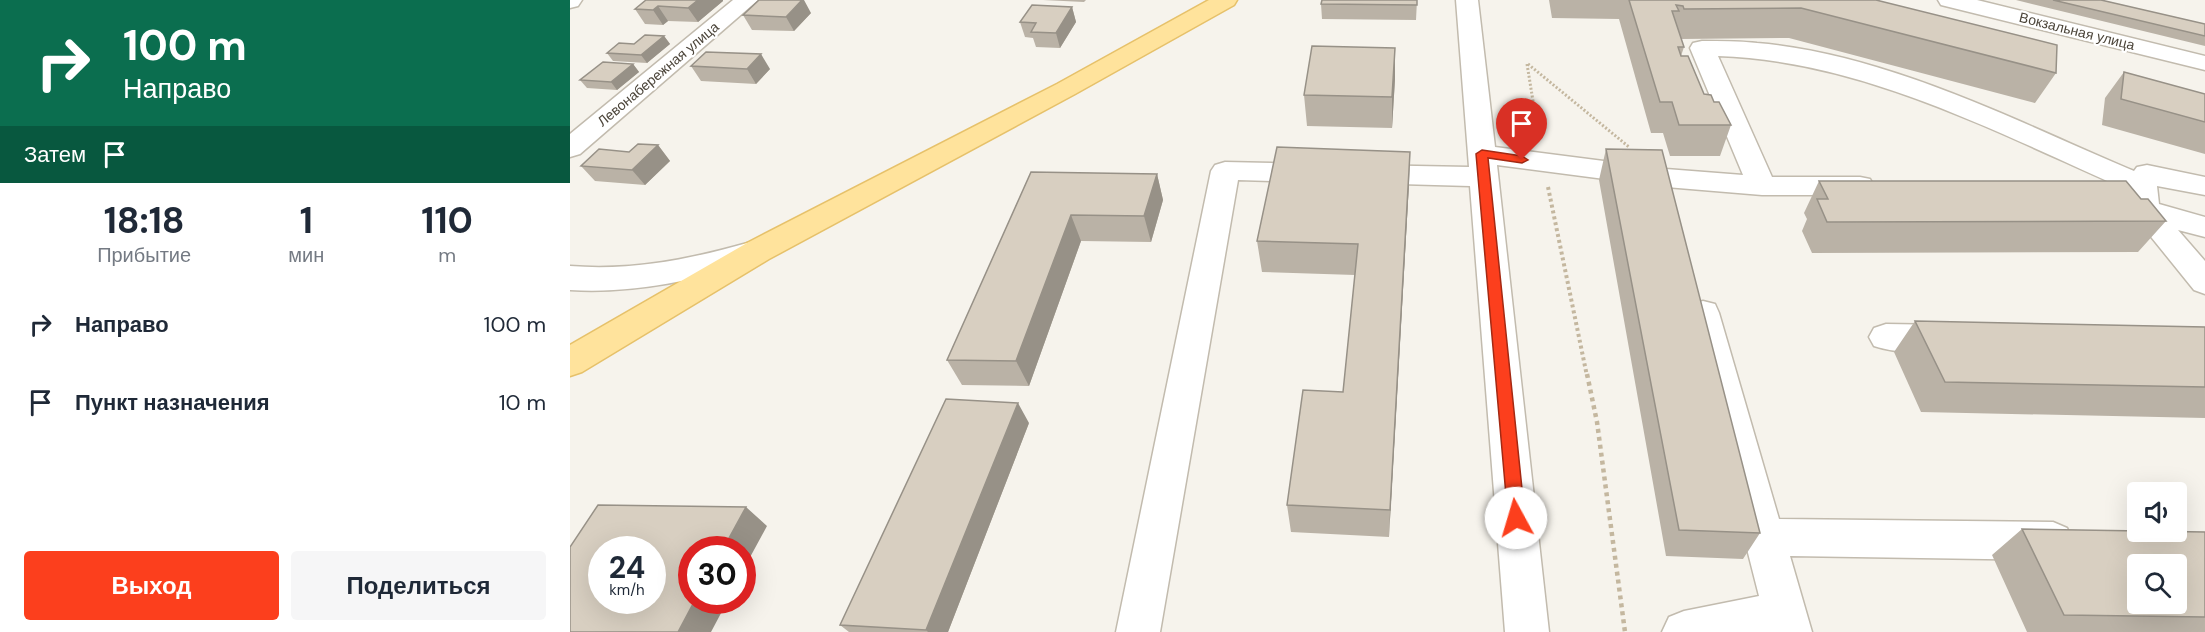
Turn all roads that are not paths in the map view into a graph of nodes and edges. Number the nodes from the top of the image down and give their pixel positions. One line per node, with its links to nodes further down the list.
1 (747, 0): 6 (street, Левонабережная улица)
2 (1226, 0): 16 (main road)
3 (1467, 0): 7 (street)
4 (1949, 0): 5 (street, Вокзальная улица)
5 (2205, 63)
6 (570, 148)
7 (1482, 165): 8 (street); 26 (street); 27 (street)
8 (1666, 178): 9 (street); 14 (street)
9 (1762, 186): 10 (street); 13 (street)
10 (1881, 186)
11 (2072, 186): 13 (street)
12 (2205, 186): 13 (street)
13 (2144, 198): 15 (street); 19 (street)
14 (1675, 212)
15 (2205, 226)
16 (758, 251): 17 (street); 22 (main road)
17 (570, 278)
18 (1694, 279): 23 (street)
19 (2205, 282)
20 (1886, 337): 21 (street)
21 (1980, 339)
22 (570, 362)
23 (1764, 537): 24 (street); 25 (street)
24 (2086, 542)
25 (1787, 622): 28 (street)
26 (1138, 632)
27 (1527, 632)
28 (1684, 632)

